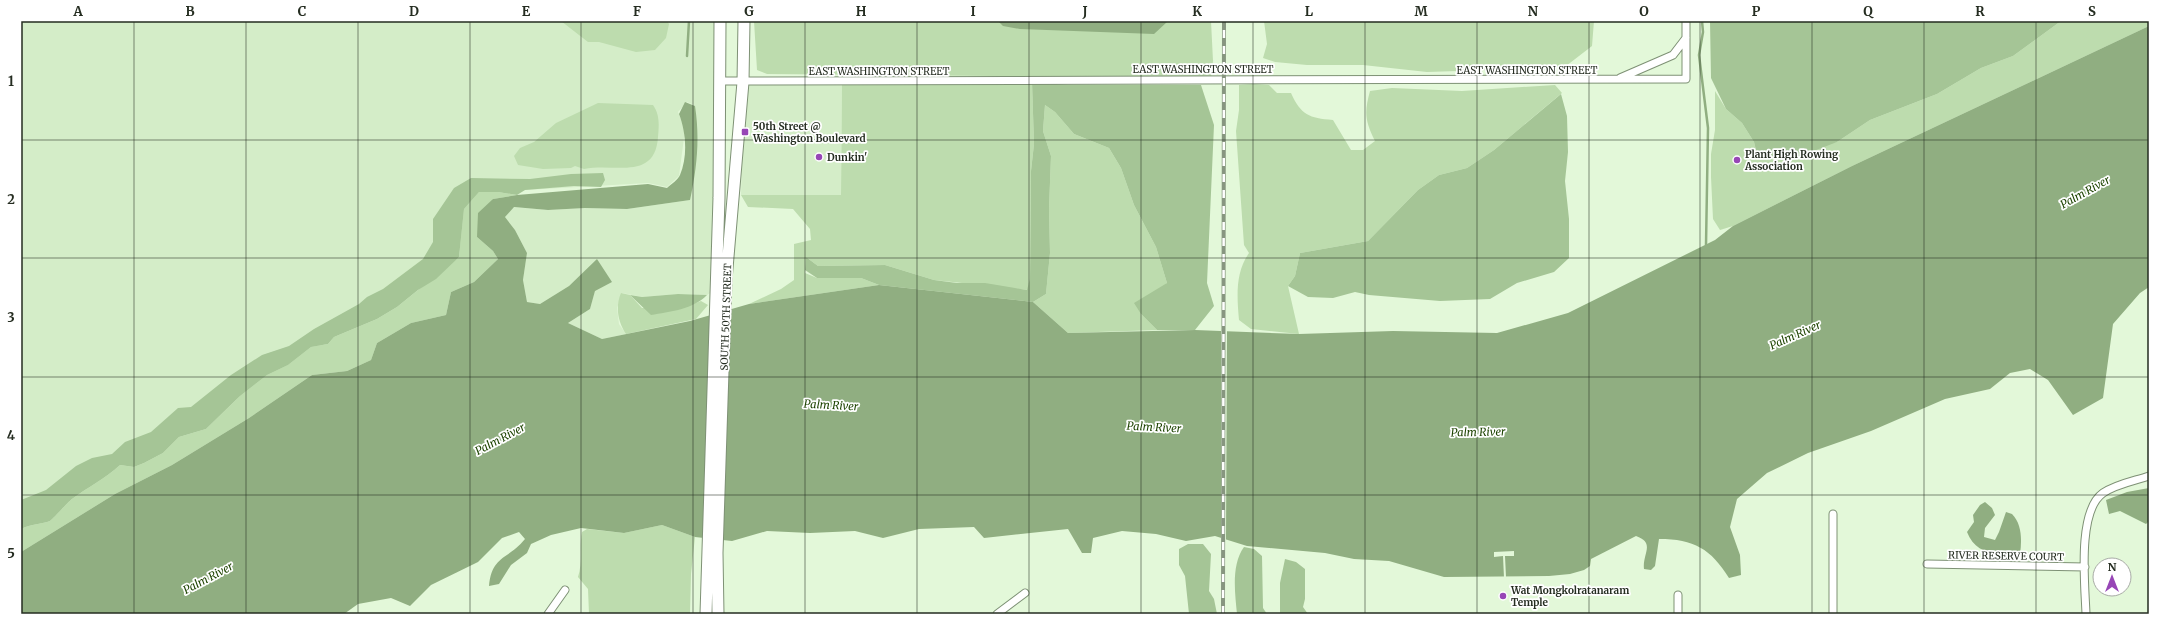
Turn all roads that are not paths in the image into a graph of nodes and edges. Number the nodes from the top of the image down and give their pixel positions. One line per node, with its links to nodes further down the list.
1 (720, 21): 6 (main road, SOUTH 50TH STREET)
2 (744, 21): 7 (main road, SOUTH 50TH STREET)
3 (1686, 21): 4 (street)
4 (1686, 38): 5 (street); 5 (street, EAST WASHINGTON STREET)
5 (1616, 80): 7 (street, EAST WASHINGTON STREET)
6 (719, 81): 7 (street, EAST WASHINGTON STREET); 8 (main road, SOUTH 50TH STREET)
7 (743, 82): 8 (main road, SOUTH 50TH STREET)
8 (721, 280): 11 (main road, SOUTH 50TH STREET)
9 (2149, 476): 13 (street)
10 (1833, 514): 22 (street)
11 (712, 553): 18 (main road, SOUTH 50TH STREET); 19 (main road, SOUTH 50TH STREET)
12 (1927, 564): 13 (street, RIVER RESERVE COURT)
13 (2085, 567): 23 (street)
14 (566, 590): 17 (street)
15 (1025, 593): 20 (street)
16 (1678, 595): 21 (street)
17 (548, 614)
18 (706, 614)
19 (718, 614)
20 (997, 614)
21 (1678, 614)
22 (1834, 614)
23 (2086, 614)

